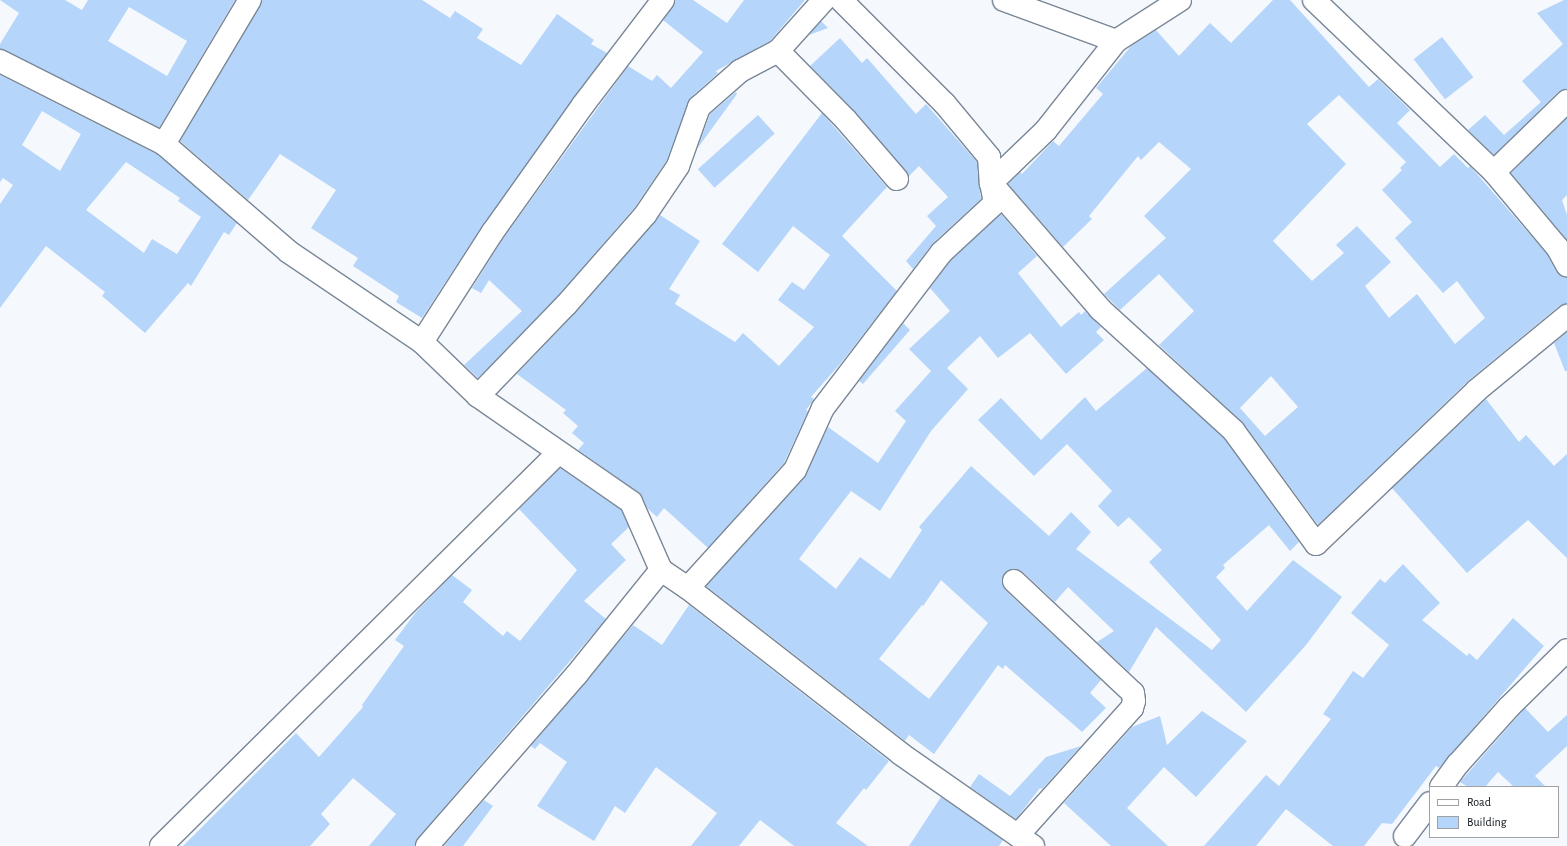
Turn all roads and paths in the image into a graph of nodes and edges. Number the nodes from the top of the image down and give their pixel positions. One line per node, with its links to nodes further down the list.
1 (250, 0): 12 (street)
2 (663, 0): 18 (street)
3 (824, 0): 9 (street)
4 (841, 0): 15 (street)
5 (1004, 0): 8 (street)
6 (1180, 0): 8 (street)
7 (1314, 0): 13 (street)
8 (1116, 41): 15 (street)
9 (778, 51): 14 (street); 19 (street)
10 (0, 61): 12 (street)
11 (1567, 101): 13 (street)
12 (164, 144): 18 (street)
13 (1494, 172): 16 (street)
14 (897, 180)
15 (991, 183): 17 (street); 23 (street)
16 (1567, 265)
17 (1567, 316)
18 (422, 342): 19 (street)
19 (478, 396): 20 (street)
20 (558, 453): 21 (street); 29 (street)
21 (661, 570): 23 (street); 30 (street)
22 (1014, 581): 28 (street)
23 (688, 588): 28 (street)
24 (1567, 650): 25 (street)
25 (1442, 786)
26 (1429, 804): 27 (street)
27 (1405, 836)
28 (1026, 841)
29 (161, 846)
30 (427, 846)

